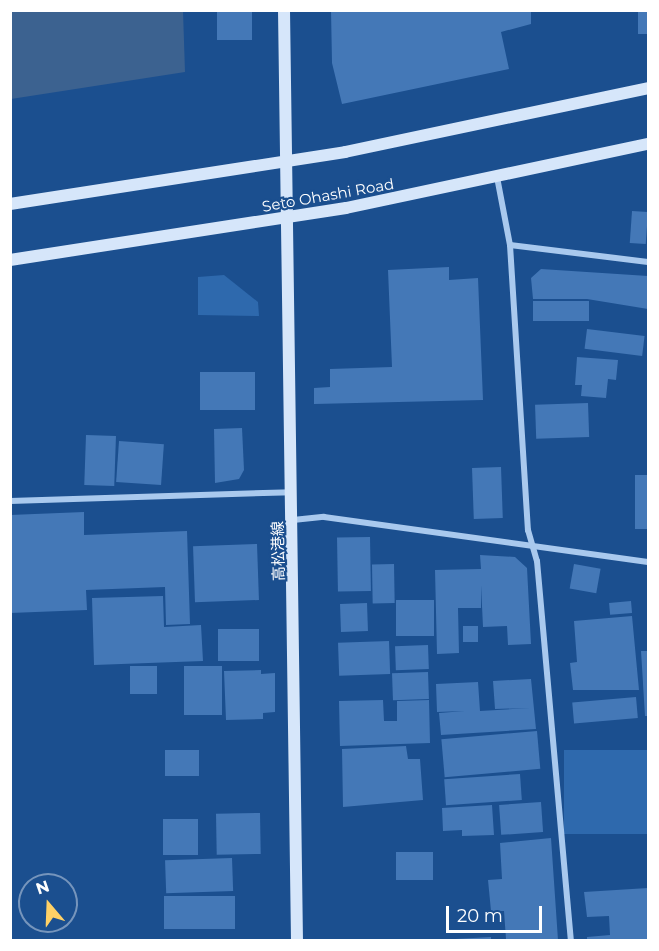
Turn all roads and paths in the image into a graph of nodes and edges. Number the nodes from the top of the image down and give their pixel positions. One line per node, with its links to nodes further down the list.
1 (284, 10): 4 (street, 高松港線)
2 (648, 88): 4 (street)
3 (648, 144): 5 (street, Seto Ohashi Road)
4 (286, 161): 6 (street); 7 (street, 高松港線)
5 (497, 177): 7 (street, Seto Ohashi Road); 8 (street)
6 (10, 204)
7 (288, 217): 9 (street, Seto Ohashi Road); 11 (street, 高松港線)
8 (510, 245): 10 (street); 14 (street)
9 (10, 260)
10 (648, 262)
11 (292, 492): 12 (street); 13 (street, 高松港線)
12 (10, 501)
13 (293, 519): 14 (street); 16 (street, 高松港線)
14 (533, 546): 15 (street); 17 (street)
15 (648, 562)
16 (297, 940)
17 (572, 940)

